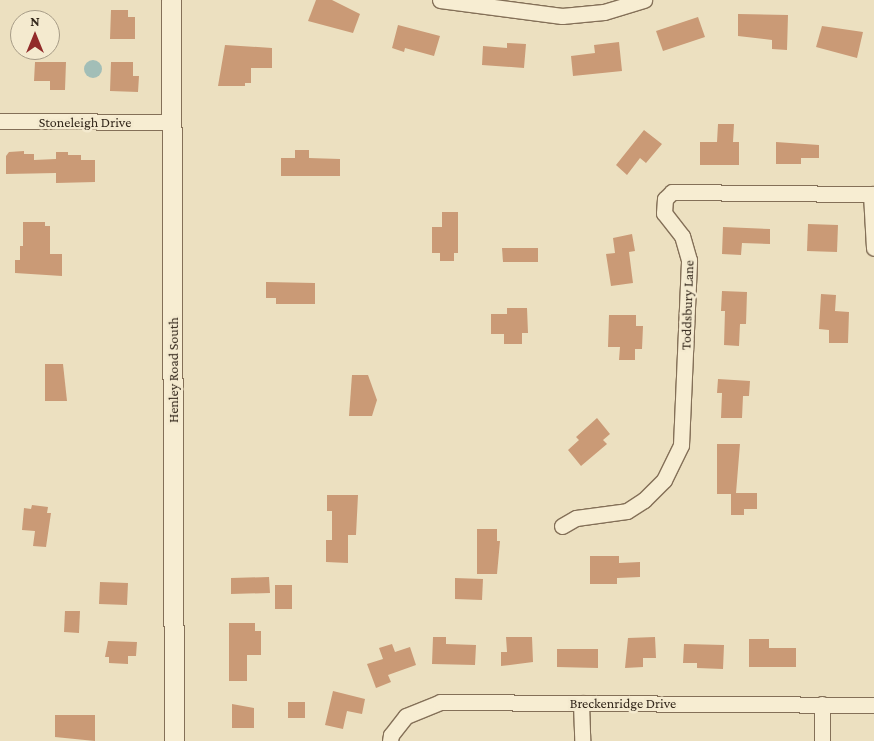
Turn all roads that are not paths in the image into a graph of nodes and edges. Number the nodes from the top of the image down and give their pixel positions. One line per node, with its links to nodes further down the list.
1 (171, 0): 5 (street, Henley Road South)
2 (440, 0): 3 (street)
3 (644, 0)
4 (0, 121): 5 (street, Stoneleigh Drive)
5 (170, 122): 12 (street, Henley Road South)
6 (873, 194): 7 (street); 8 (street, Toddsbury Lane)
7 (874, 248)
8 (562, 526)
9 (581, 703): 10 (street, Breckenridge Drive); 13 (street, Breckenridge Drive); 14 (street)
10 (822, 704): 11 (street, Breckenridge Drive); 15 (street)
11 (874, 705)
12 (174, 741)
13 (390, 741)
14 (582, 741)
15 (822, 741)

